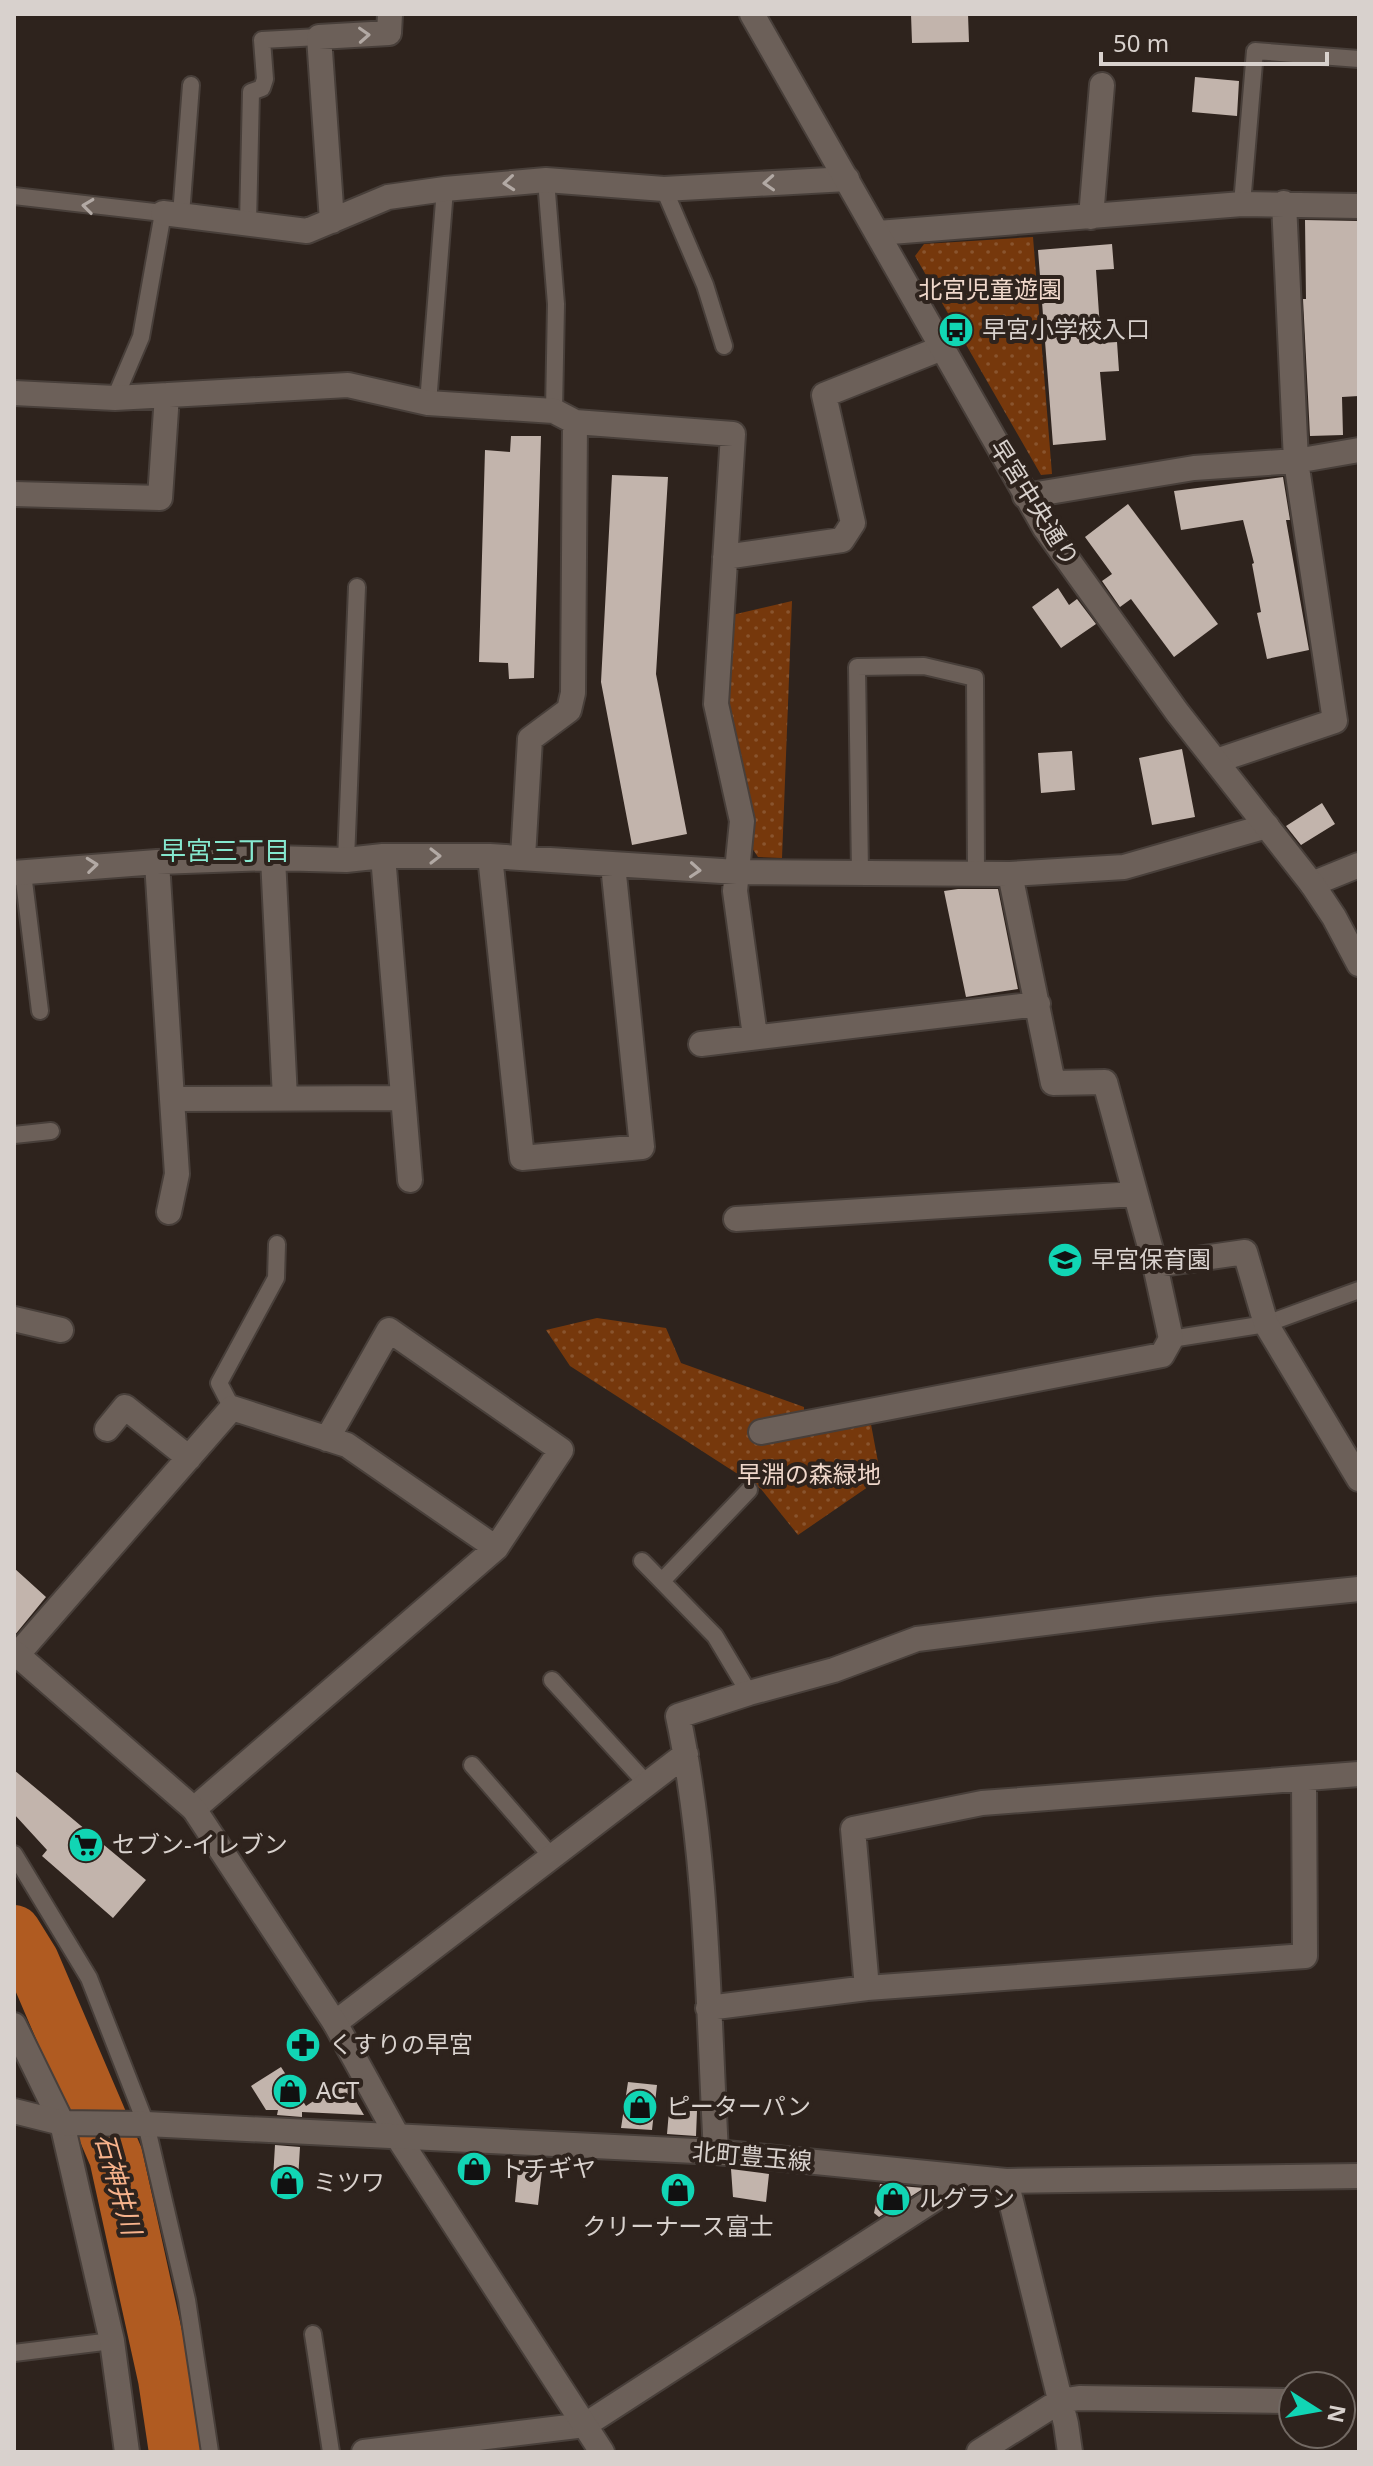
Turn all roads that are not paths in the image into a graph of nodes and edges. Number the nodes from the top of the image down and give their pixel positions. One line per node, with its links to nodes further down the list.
1 (390, 14): 3 (street, one-way to 1)
2 (752, 14): 7 (street, 早宮中央通り)
3 (319, 37): 17 (street); 18 (lane)
4 (1359, 59): 13 (lane)
5 (191, 85): 15 (lane)
6 (1102, 85): 16 (street)
7 (847, 179): 10 (street, one-way to 10); 19 (street, 早宮中央通り)
8 (546, 180): 9 (street, one-way to 9); 10 (street); 26 (lane)
9 (445, 189): 17 (street); 25 (lane)
10 (664, 189): 20 (lane)
11 (14, 196): 15 (lane, one-way to 11)
12 (1284, 203): 13 (street); 14 (street); 29 (street)
13 (1242, 204): 16 (street)
14 (1359, 206)
15 (172, 214): 18 (street); 24 (lane)
16 (1091, 217): 19 (street)
17 (332, 221): 18 (street)
18 (248, 223)
19 (878, 233): 21 (street, 早宮中央通り)
20 (724, 346)
21 (942, 348): 31 (street, 早宮中央通り); 32 (street)
22 (14, 393): 24 (street)
23 (167, 395): 24 (street); 25 (street); 30 (street)
24 (115, 398)
25 (428, 403): 26 (street)
26 (554, 411): 27 (street)
27 (575, 422): 32 (street); 39 (street)
28 (1359, 450): 29 (street)
29 (1296, 461): 31 (street); 34 (street)
30 (14, 494)
31 (1025, 496): 35 (street, 早宮中央通り)
32 (725, 557): 45 (street)
33 (357, 587): 41 (lane)
34 (1347, 718): 35 (street)
35 (1216, 761): 36 (street, 早宮中央通り)
36 (1267, 826): 49 (street); 50 (street, 早宮中央通り)
37 (383, 856): 38 (street, one-way to 38); 41 (street); 57 (street)
38 (490, 856): 39 (street); 43 (street)
39 (523, 857): 43 (street)
40 (273, 858): 41 (street); 42 (street); 56 (street)
41 (346, 860)
42 (157, 862): 46 (street, one-way to 42); 58 (street)
43 (613, 865): 45 (street, one-way to 45)
44 (1359, 865): 50 (street)
45 (737, 872): 47 (street); 54 (street)
46 (19, 873): 53 (lane)
47 (860, 873): 48 (street); 48 (lane)
48 (976, 873): 49 (street)
49 (1010, 874): 52 (street)
50 (1312, 884): 51 (street, 早宮中央通り)
51 (1359, 964)
52 (1038, 1004): 54 (street); 62 (street)
53 (40, 1011)
54 (755, 1036): 55 (street)
55 (701, 1044)
56 (285, 1098): 57 (street); 58 (street)
57 (403, 1098): 61 (street)
58 (172, 1099): 63 (street)
59 (51, 1131): 60 (lane)
60 (14, 1135)
61 (410, 1180)
62 (1135, 1194): 64 (street); 66 (street)
63 (169, 1212)
64 (736, 1219)
65 (277, 1244): 72 (lane)
66 (1155, 1265): 69 (street); 71 (street)
67 (1359, 1290): 69 (lane)
68 (14, 1319): 70 (street)
69 (1266, 1324): 71 (lane); 77 (street)
70 (61, 1330)
71 (1171, 1339): 74 (street)
72 (232, 1408): 75 (street); 76 (street)
73 (107, 1429): 76 (street)
74 (761, 1432)
75 (327, 1439): 79 (street); 79 (street)
76 (189, 1458): 83 (street)
77 (1359, 1479)
78 (749, 1490): 81 (lane)
79 (496, 1548): 91 (street)
80 (642, 1561): 81 (lane)
81 (662, 1581): 85 (lane)
82 (1359, 1589): 85 (street)
83 (16, 1654): 91 (street)
84 (552, 1680): 90 (lane)
85 (749, 1693): 86 (street)
86 (686, 1754): 90 (street); 95 (street)
87 (472, 1765): 93 (lane)
88 (1359, 1774): 89 (street)
89 (1304, 1779): 94 (street); 94 (street)
90 (647, 1784): 93 (street)
91 (194, 1809): 96 (street)
92 (14, 1854): 100 (lane)
93 (552, 1857): 96 (street)
94 (867, 1988): 95 (street)
95 (708, 2008): 102 (street)
96 (335, 2023): 101 (street)
97 (14, 2025): 99 (street)
98 (14, 2111): 99 (street)
99 (62, 2123): 100 (street, 北町豊玉線); 107 (street)
100 (146, 2124): 101 (street, 北町豊玉線); 113 (lane)
101 (399, 2139): 102 (street, 北町豊玉線); 111 (street)
102 (716, 2152): 104 (street, 北町豊玉線)
103 (1359, 2176): 105 (street, 北町豊玉線)
104 (967, 2178): 105 (street, 北町豊玉線); 111 (street)
105 (1006, 2181): 109 (street)
106 (313, 2334): 114 (lane)
107 (112, 2341): 108 (lane); 112 (street)
108 (14, 2353)
109 (1060, 2401): 110 (street); 117 (street); 118 (street)
110 (1277, 2401)
111 (585, 2425): 115 (street); 116 (street)
112 (127, 2452)
113 (210, 2452)
114 (331, 2452)
115 (364, 2452)
116 (602, 2452)
117 (979, 2452)
118 (1070, 2452)

